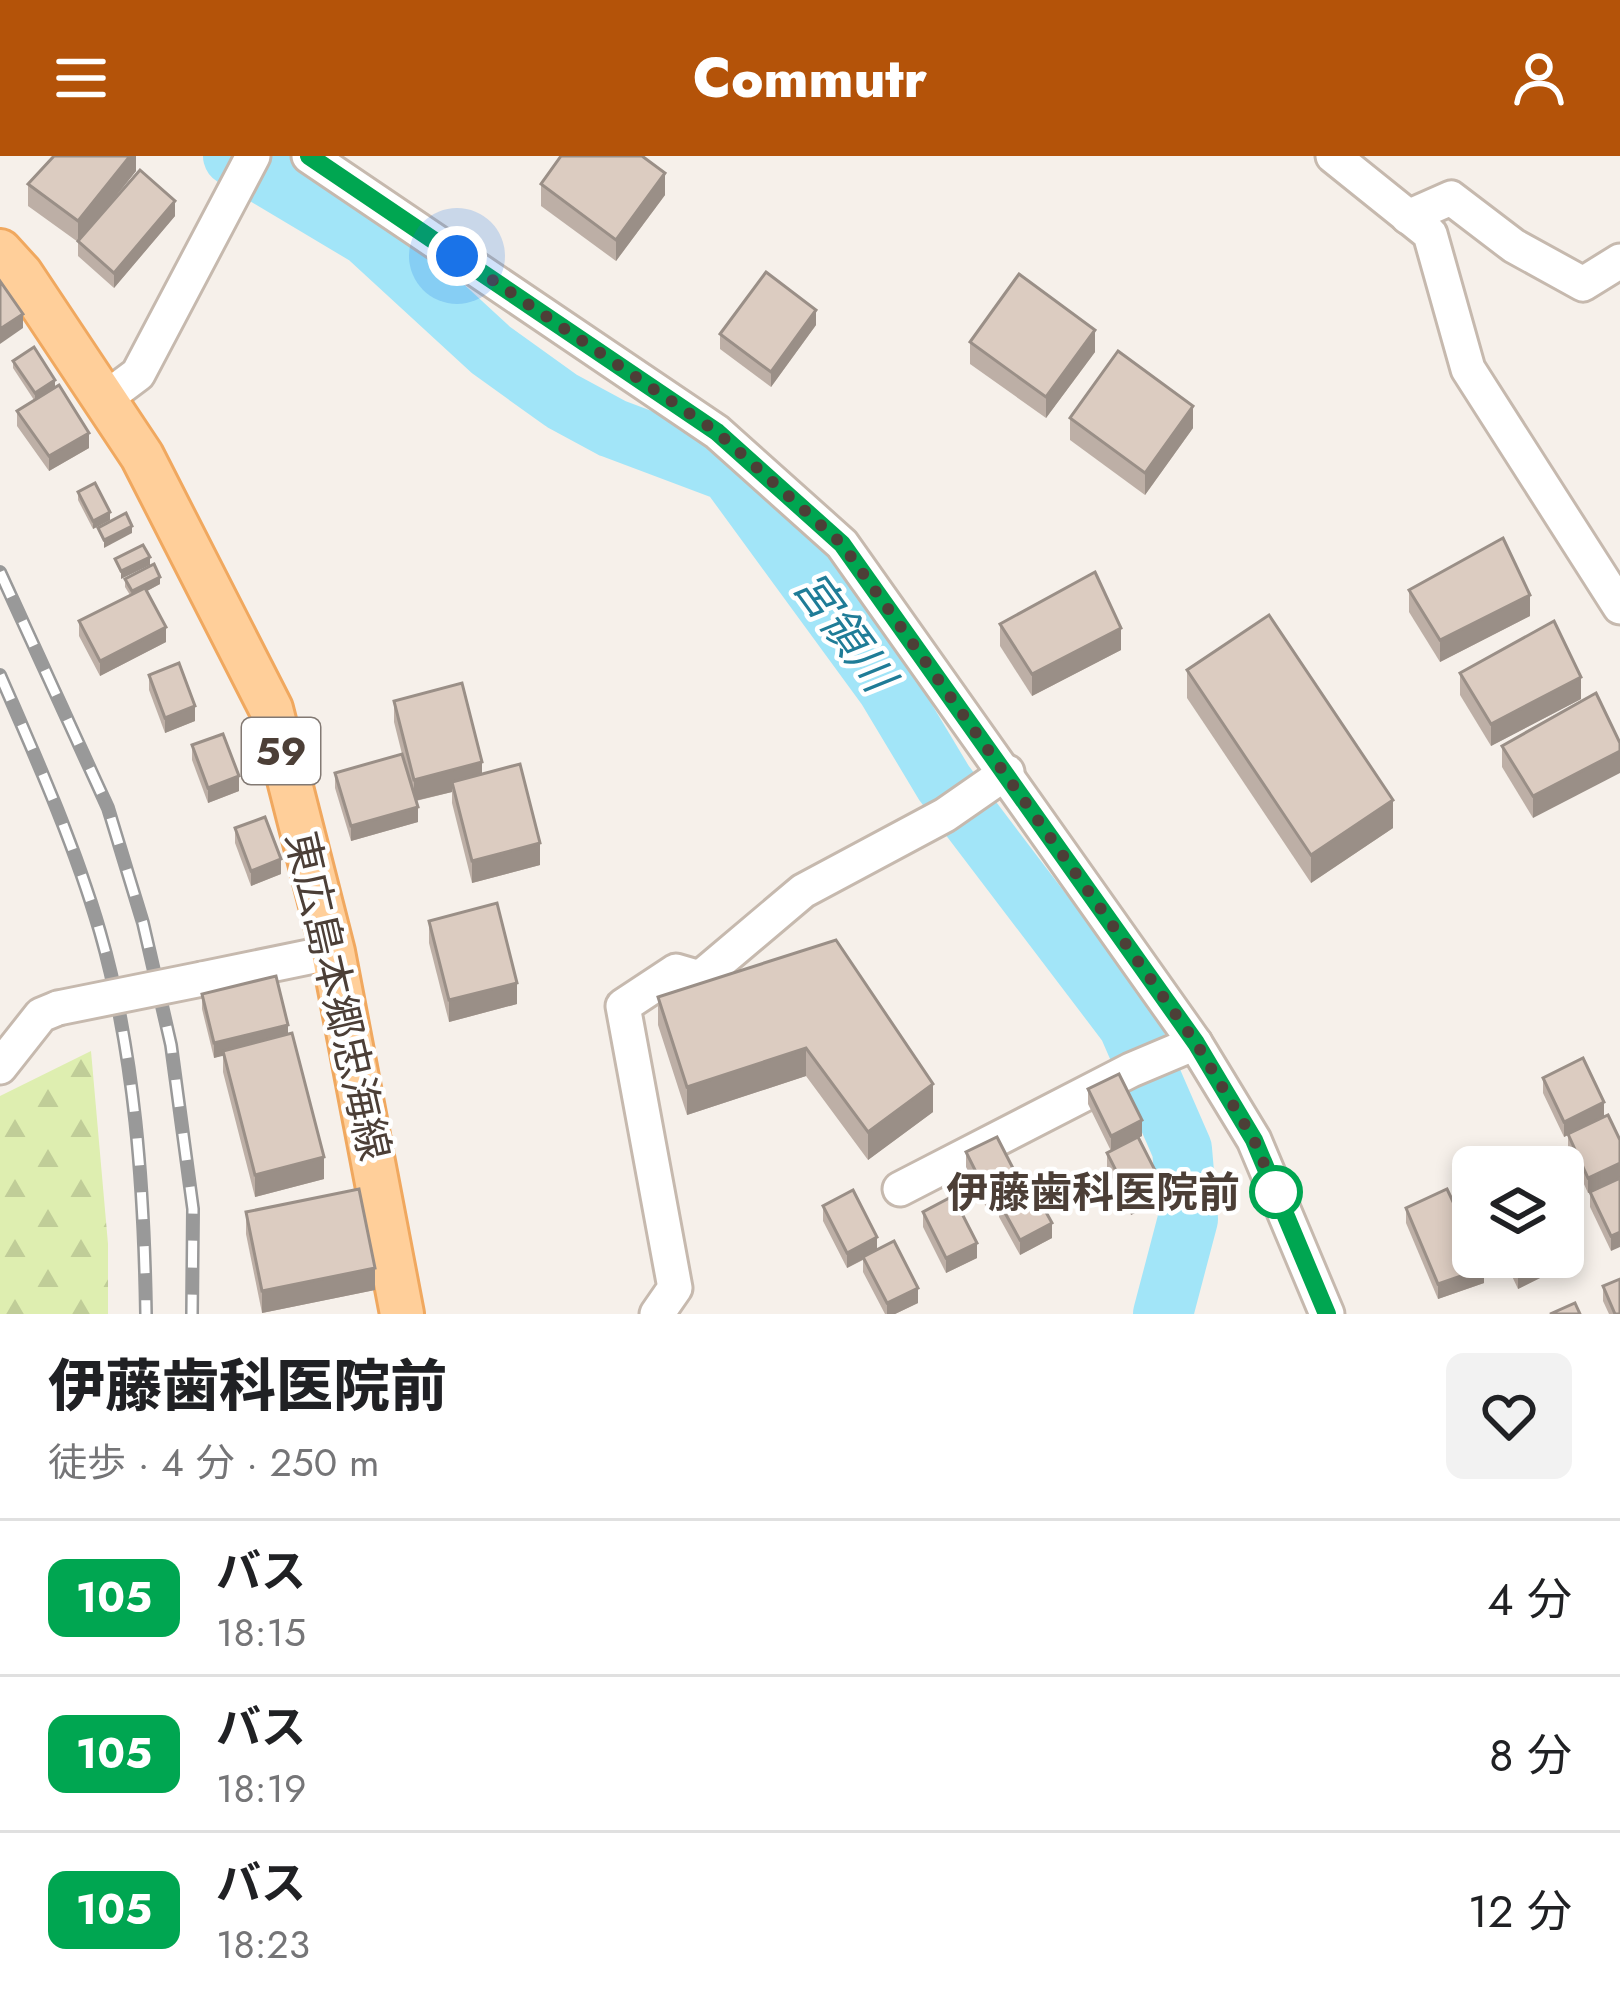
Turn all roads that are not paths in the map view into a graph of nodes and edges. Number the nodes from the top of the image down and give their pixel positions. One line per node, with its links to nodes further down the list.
1 (309, 156): 9 (street)
2 (1333, 156): 4 (street)
3 (247, 165): 7 (street)
4 (1408, 217): 6 (street); 8 (street)
5 (0, 251): 7 (main road, 東広島本郷忠海線 / 59)
6 (1620, 261)
7 (106, 398): 10 (main road, 東広島本郷忠海線 / 59)
8 (1620, 607)
9 (995, 781): 11 (street); 15 (street)
10 (333, 952): 12 (street, bridge); 14 (main road, 東広島本郷忠海線 / 59)
11 (1180, 1050): 13 (street); 16 (street)
12 (0, 1067)
13 (900, 1189)
14 (402, 1314)
15 (657, 1314)
16 (1327, 1314)

